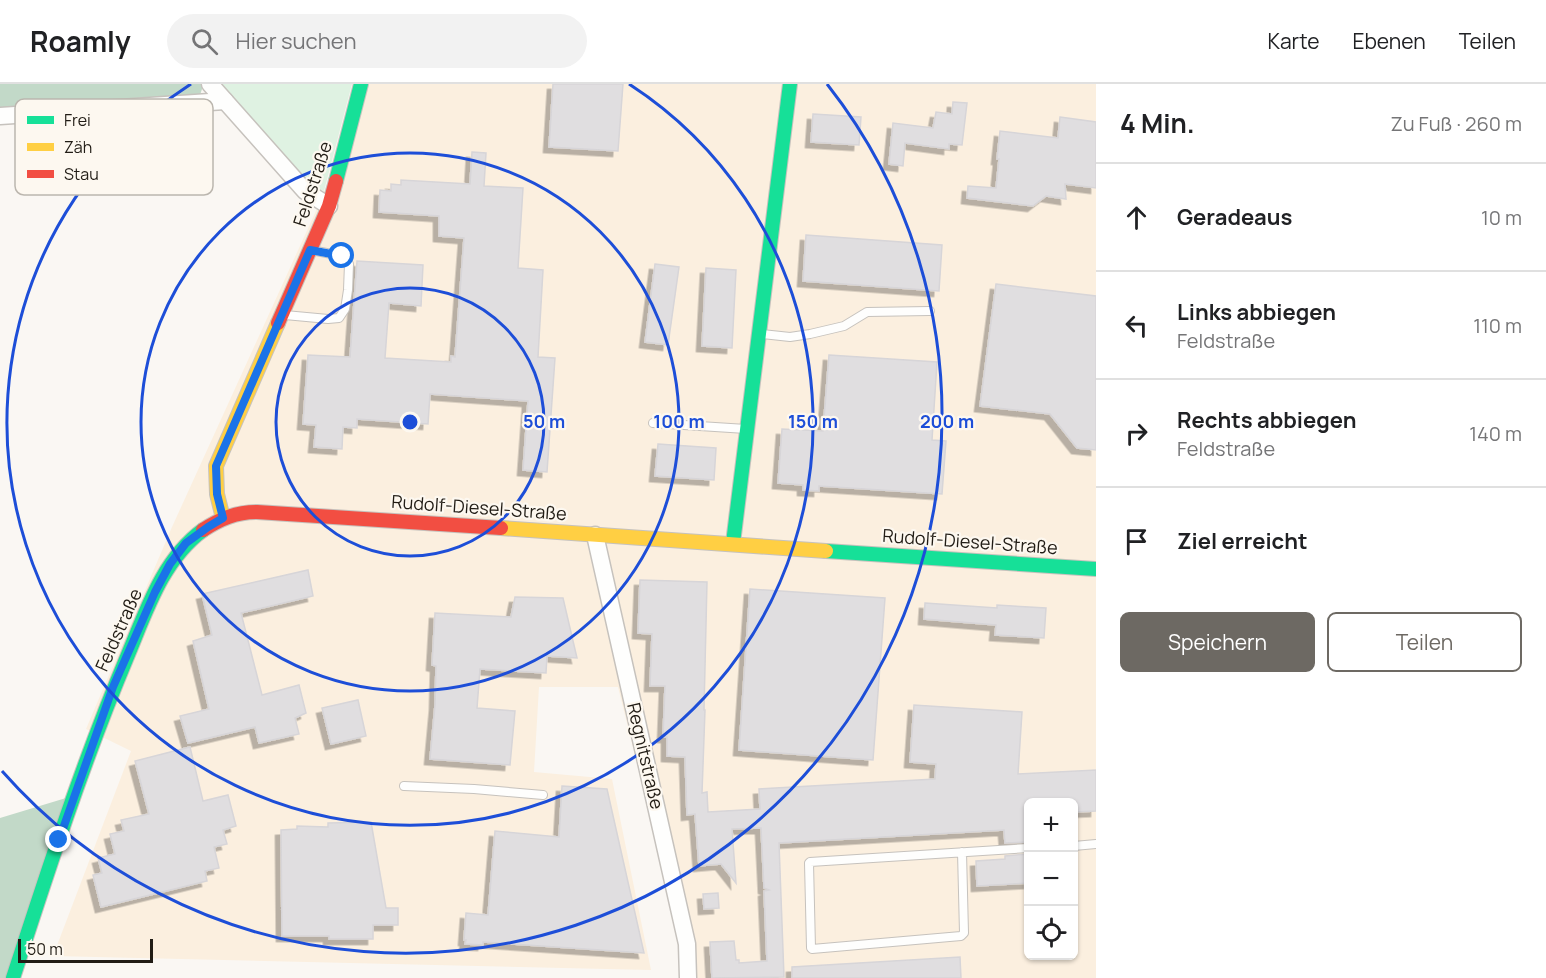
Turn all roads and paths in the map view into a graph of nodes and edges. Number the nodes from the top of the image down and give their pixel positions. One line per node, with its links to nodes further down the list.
1 (210, 84): 4 (street)
2 (361, 84): 8 (street, Feldstraße)
3 (790, 84): 12 (street)
4 (225, 101): 5 (street); 8 (street)
5 (213, 102)
6 (15, 116): 7 (street)
7 (0, 117)
8 (329, 206): 9 (street, Feldstraße)
9 (310, 250): 11 (street, Feldstraße); 11 (lane)
10 (930, 311): 12 (lane)
11 (282, 314): 15 (street, Feldstraße)
12 (759, 334): 14 (street)
13 (653, 423): 14 (lane)
14 (747, 429): 17 (street)
15 (223, 518): 16 (street, Rudolf-Diesel-Straße); 25 (street, Feldstraße)
16 (595, 535): 17 (street, Rudolf-Diesel-Straße); 26 (street, Regnitstraße)
17 (734, 543): 18 (street, Rudolf-Diesel-Straße)
18 (1096, 568)
19 (404, 786): 20 (lane)
20 (543, 795)
21 (1096, 844): 22 (lane)
22 (1078, 846)
23 (1024, 848): 24 (lane)
24 (962, 852): 24 (lane)
25 (13, 978)
26 (688, 978)

